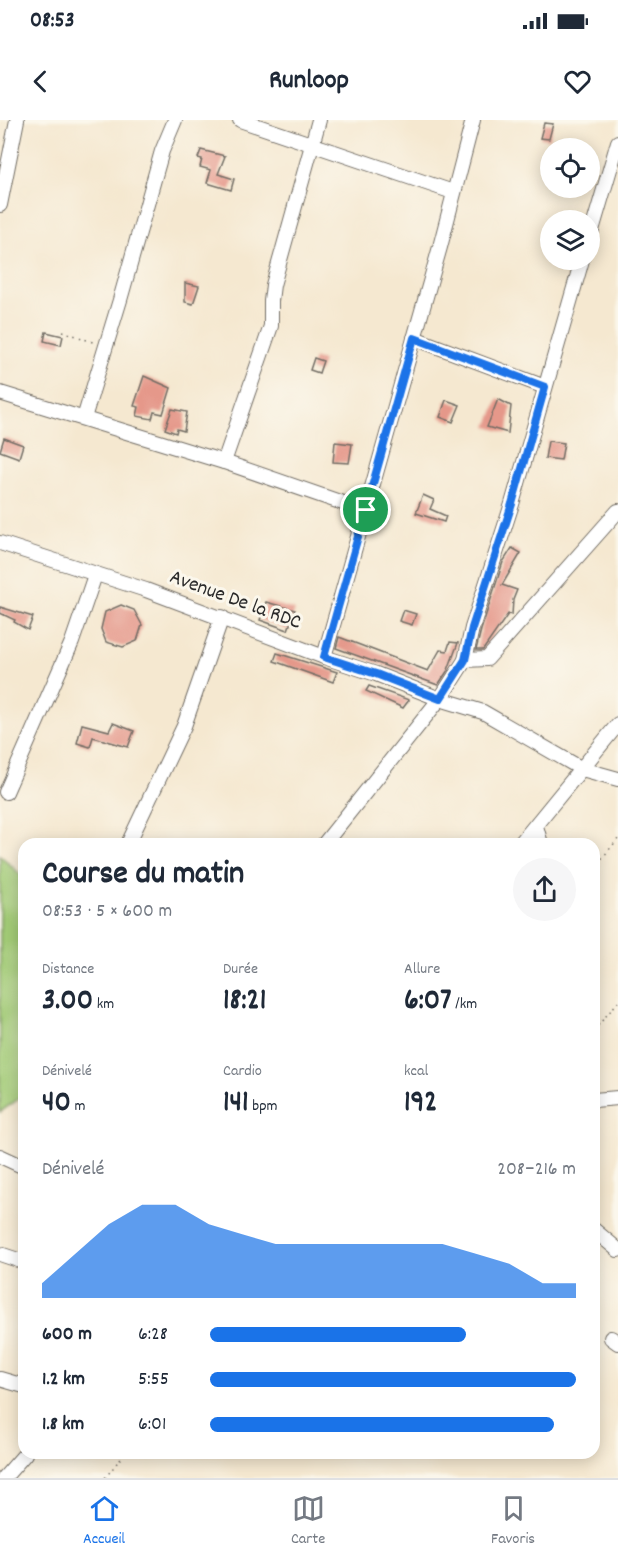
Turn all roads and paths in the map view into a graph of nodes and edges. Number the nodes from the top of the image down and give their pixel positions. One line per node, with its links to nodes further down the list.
1 (17, 120): 9 (street)
2 (175, 120): 14 (street)
3 (240, 120): 6 (street)
4 (319, 120): 6 (street)
5 (473, 120): 8 (street)
6 (313, 144): 8 (street); 18 (street)
7 (618, 144): 10 (street)
8 (453, 192): 13 (street)
9 (0, 203)
10 (598, 210)
11 (579, 270): 15 (street)
12 (63, 331): 14 (path)
13 (414, 338): 15 (street); 19 (street)
14 (107, 345): 17 (street)
15 (545, 387): 25 (street)
16 (0, 393): 17 (street)
17 (84, 418): 18 (street)
18 (224, 462): 19 (street)
19 (366, 510): 24 (street)
20 (618, 511): 25 (street)
21 (0, 543): 22 (street, Avenue De la RDC)
22 (95, 574): 23 (street, Avenue De la RDC); 30 (street)
23 (222, 617): 24 (street, Avenue De la RDC); 32 (street)
24 (324, 657): 26 (street, Avenue De la RDC)
25 (465, 660): 26 (street)
26 (440, 699): 28 (street, Avenue De la RDC); 33 (street)
27 (618, 724): 28 (street)
28 (582, 769): 29 (street, Avenue De la RDC); 31 (street)
29 (618, 779)
30 (6, 792)
31 (536, 826): 34 (street); 35 (street)
32 (131, 838)
33 (329, 838)
34 (525, 838)
35 (539, 838)
36 (618, 839): 37 (path)
37 (600, 861)
38 (618, 1002): 39 (path)
39 (600, 1023)
40 (618, 1098): 41 (street)
41 (600, 1100)
42 (0, 1156): 43 (street)
43 (18, 1164)
44 (600, 1235): 45 (street)
45 (618, 1250)
46 (0, 1254): 47 (street)
47 (18, 1260)
48 (0, 1378): 49 (street)
49 (18, 1384)
50 (21, 1459): 52 (street)
51 (120, 1459): 53 (path)
52 (4, 1478)
53 (105, 1478)

